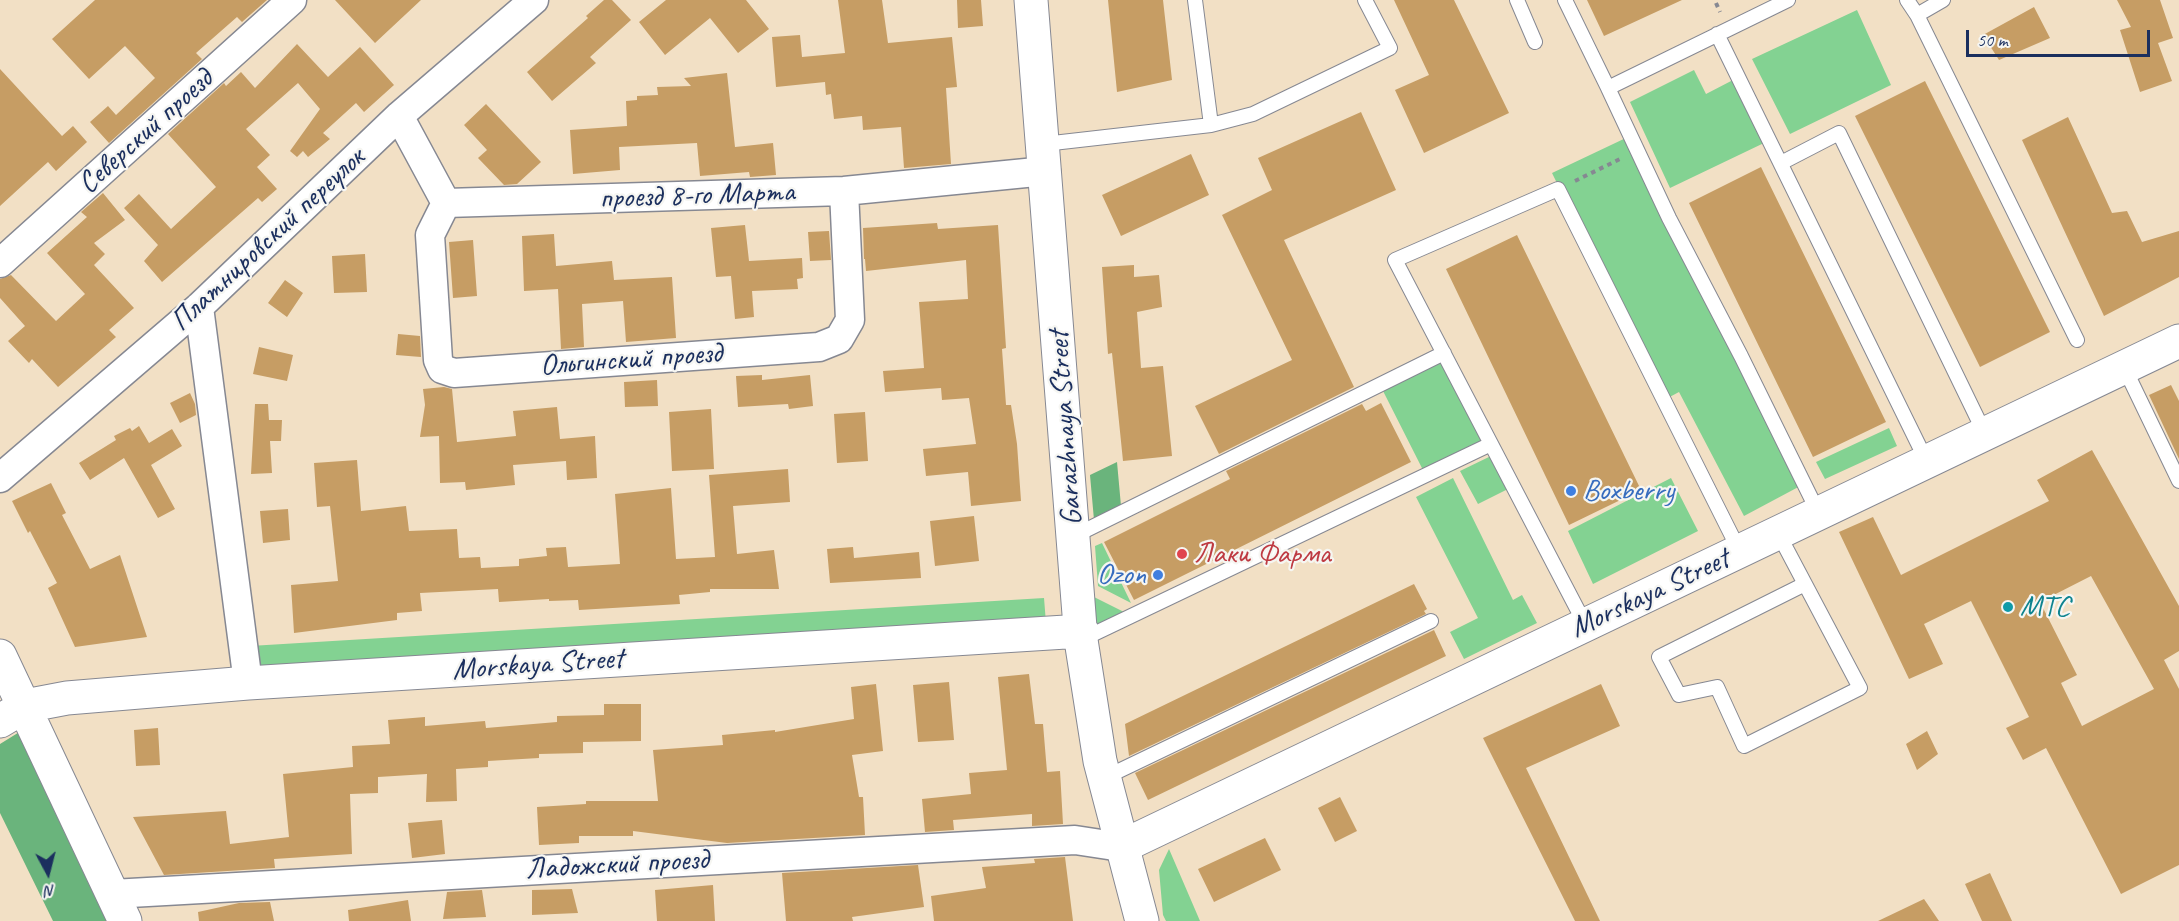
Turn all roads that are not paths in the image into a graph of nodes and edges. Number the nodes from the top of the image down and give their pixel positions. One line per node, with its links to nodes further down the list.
1 (292, 0): 21 (street, Северский проезд)
2 (534, 0): 15 (street, Платнировский переулок)
3 (1031, 0): 17 (street, Garazhnaya Street)
4 (1195, 0): 16 (lane)
5 (1365, 0): 16 (lane)
6 (1517, 0): 13 (lane)
7 (1565, 0): 14 (lane)
8 (1788, 0): 12 (lane)
9 (1906, 0): 11 (lane)
10 (1943, 0): 11 (lane)
11 (1917, 15): 23 (lane)
12 (1717, 34): 14 (lane); 18 (lane)
13 (1535, 42)
14 (1608, 88): 32 (lane)
15 (399, 116): 20 (street); 22 (street, Платнировский переулок)
16 (1211, 125): 17 (lane)
17 (1045, 157): 19 (street, проезд 8-го Марта); 34 (street, Garazhnaya Street)
18 (1781, 163): 27 (lane); 29 (lane)
19 (844, 191): 20 (street, проезд 8-го Марта); 20 (street, Ольгинский проезд)
20 (446, 203)
21 (0, 263)
22 (199, 308): 30 (street, Платнировский переулок); 41 (street)
23 (2077, 340)
24 (2179, 341): 26 (street, Morskaya Street)
25 (1444, 353): 28 (lane); 34 (lane); 35 (lane)
26 (2124, 368): 27 (street, Morskaya Street); 31 (lane)
27 (1985, 434): 29 (street, Morskaya Street)
28 (1491, 444): 38 (lane); 39 (lane)
29 (1927, 462): 32 (street, Morskaya Street)
30 (0, 478)
31 (2179, 481)
32 (1819, 514): 33 (street, Morskaya Street)
33 (1778, 533): 35 (street, Morskaya Street); 36 (lane)
34 (1074, 536): 39 (street, Garazhnaya Street)
35 (1740, 552): 38 (street, Morskaya Street)
36 (1805, 584): 36 (lane)
37 (1431, 621): 43 (lane)
38 (1586, 625): 44 (street, Morskaya Street)
39 (1081, 636): 41 (street, Morskaya Street); 43 (street, Garazhnaya Street)
40 (0, 656): 42 (street)
41 (248, 684): 42 (street, Morskaya Street)
42 (13, 713): 45 (street)
43 (1104, 778): 44 (street, Garazhnaya Street)
44 (1121, 847): 45 (street, Ладожский проезд); 46 (street, Garazhnaya Street)
45 (118, 907)
46 (1142, 921)

